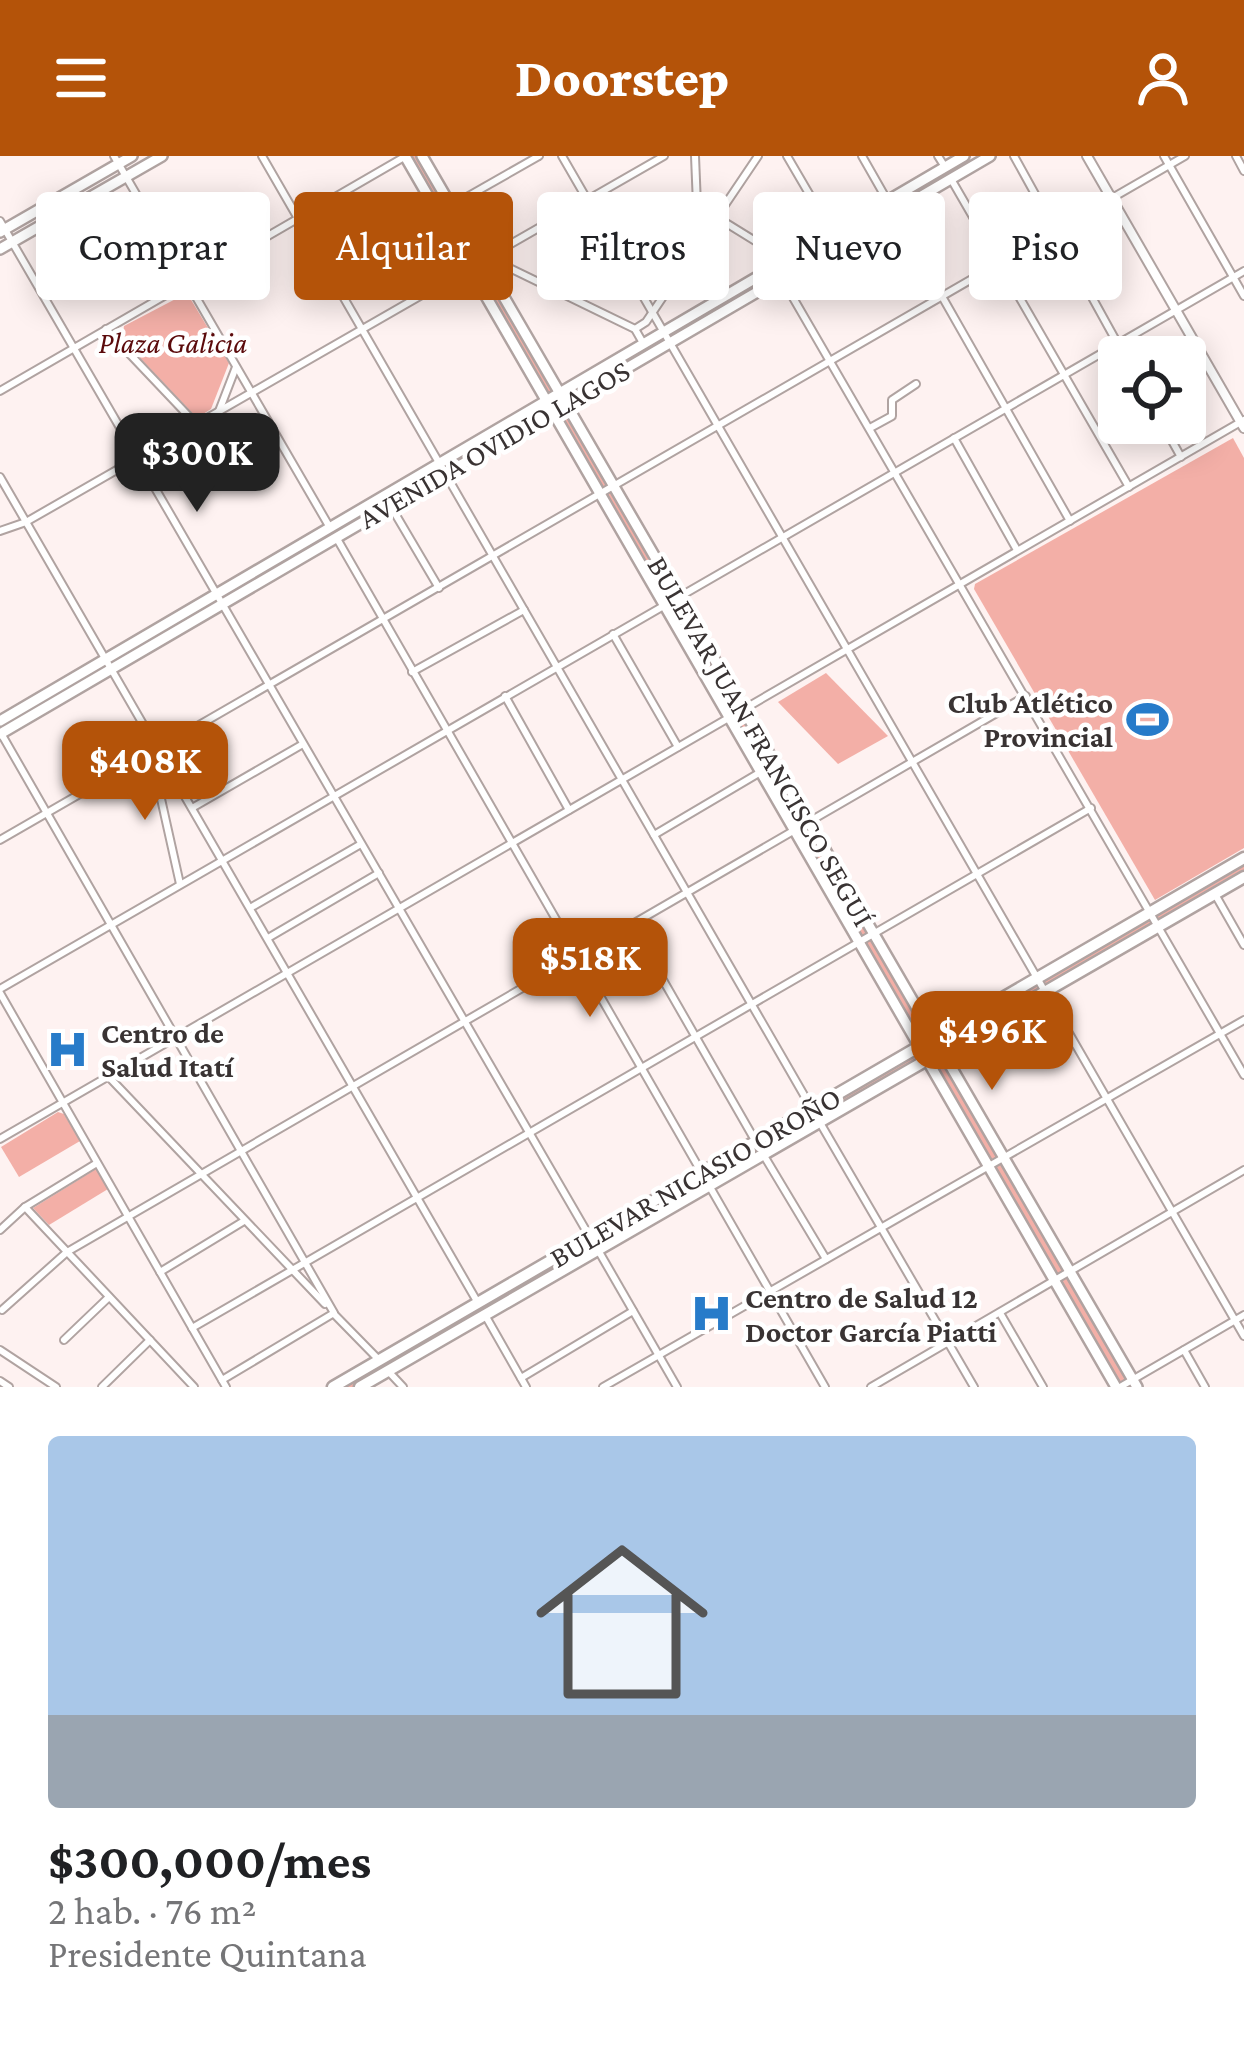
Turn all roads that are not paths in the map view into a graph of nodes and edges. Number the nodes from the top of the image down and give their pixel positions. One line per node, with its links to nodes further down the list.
1 (132, 156): 21 (main road)
2 (162, 156): 25 (main road)
3 (262, 156): 44 (street)
4 (406, 156): 28 (street); 29 (main road, BULEVAR JUAN FRANCISCO SEGUÍ)
5 (422, 156): 30 (main road, BULEVAR JUAN FRANCISCO SEGUÍ)
6 (538, 156): 31 (street)
7 (562, 156): 32 (street)
8 (664, 156): 33 (street)
9 (695, 156): 34 (street)
10 (758, 156): 42 (street)
11 (787, 156): 35 (street)
12 (862, 156): 36 (street)
13 (938, 156): 23 (street)
14 (964, 156): 23 (main road, AVENIDA OVIDIO LAGOS)
15 (990, 156): 26 (main road, AVENIDA OVIDIO LAGOS)
16 (1014, 156): 39 (street)
17 (1087, 156): 40 (street)
18 (1164, 156): 22 (street)
19 (1185, 156): 22 (street)
20 (1236, 156): 24 (street)
21 (116, 160): 25 (street); 46 (main road)
22 (1169, 165): 41 (street); 51 (street)
23 (945, 167): 37 (main road, AVENIDA OVIDIO LAGOS)
24 (1244, 171)
25 (126, 177): 27 (street); 47 (main road)
26 (951, 178): 38 (main road, AVENIDA OVIDIO LAGOS); 43 (street)
27 (135, 192)
28 (343, 192)
29 (426, 192)
30 (443, 192)
31 (475, 192)
32 (582, 192)
33 (599, 192)
34 (696, 192)
35 (808, 192)
36 (883, 192)
37 (910, 192)
38 (921, 192)
39 (1034, 192)
40 (1108, 192)
41 (1122, 193)
42 (729, 200)
43 (969, 209)
44 (294, 211)
45 (1122, 216): 67 (street)
46 (2, 228): 47 (street)
47 (12, 242): 48 (main road); 76 (street)
48 (0, 249)
49 (513, 272): 70 (street)
50 (1244, 272): 51 (street)
51 (1233, 278): 53 (street); 67 (street)
52 (753, 286): 74 (main road, AVENIDA OVIDIO LAGOS)
53 (1244, 296)
54 (157, 300): 69 (street)
55 (198, 300): 79 (street)
56 (346, 300): 71 (street)
57 (413, 300): 71 (street)
58 (488, 300): 85 (main road, BULEVAR JUAN FRANCISCO SEGUÍ)
59 (507, 300): 84 (main road, BULEVAR JUAN FRANCISCO SEGUÍ)
60 (645, 300): 68 (street)
61 (660, 300): 68 (street)
62 (796, 300): 78 (street)
63 (938, 300): 78 (street)
64 (945, 300): 86 (street)
65 (1021, 300): 80 (street)
66 (1093, 300): 72 (street)
67 (1176, 310): 73 (street); 88 (street)
68 (652, 312): 70 (street); 74 (street)
69 (106, 329): 76 (street); 89 (street)
70 (635, 329): 75 (street)
71 (363, 330): 83 (street); 96 (street)
72 (1114, 336)
73 (1132, 336)
74 (666, 337): 75 (main road, AVENIDA OVIDIO LAGOS); 84 (main road, AVENIDA OVIDIO LAGOS); 90 (street)
75 (644, 343): 84 (main road, AVENIDA OVIDIO LAGOS)
76 (74, 348): 82 (street); 95 (street)
77 (1098, 355): 80 (street)
78 (831, 362): 90 (street); 91 (street)
79 (236, 365): 83 (street); 87 (street)
80 (1064, 374): 86 (street); 100 (street)
81 (916, 385): 91 (street)
82 (0, 391)
83 (254, 394): 87 (street); 106 (street)
84 (562, 398): 85 (main road, AVENIDA OVIDIO LAGOS); 99 (main road, BULEVAR JUAN FRANCISCO SEGUÍ)
85 (549, 405): 96 (main road, AVENIDA OVIDIO LAGOS); 101 (main road, BULEVAR JUAN FRANCISCO SEGUÍ)
86 (1006, 408): 92 (street); 103 (street)
87 (218, 415): 89 (street)
88 (1243, 423): 94 (street)
89 (198, 426): 95 (street)
90 (718, 427): 99 (street); 107 (street)
91 (870, 428): 97 (street)
92 (954, 438): 97 (street); 108 (street)
93 (1174, 444): 94 (street)
94 (1181, 457): 100 (street)
95 (140, 458): 104 (street); 113 (street)
96 (442, 468): 102 (main road, AVENIDA OVIDIO LAGOS); 106 (main road, AVENIDA OVIDIO LAGOS); 109 (street)
97 (895, 472): 107 (street); 110 (street)
98 (0, 477): 104 (street)
99 (614, 487): 101 (street); 112 (main road, BULEVAR JUAN FRANCISCO SEGUÍ)
100 (1129, 487): 103 (street)
101 (601, 495): 109 (street); 114 (main road, BULEVAR JUAN FRANCISCO SEGUÍ)
102 (390, 505): 106 (main road, AVENIDA OVIDIO LAGOS); 111 (street)
103 (1070, 521): 108 (street)
104 (26, 522): 105 (street); 119 (street)
105 (0, 531)
106 (333, 531): 113 (main road, AVENIDA OVIDIO LAGOS); 116 (street)
107 (782, 537): 112 (street); 118 (street)
108 (1017, 551): 110 (street)
109 (494, 557): 111 (street); 115 (street)
110 (961, 584): 118 (street); 124 (street)
111 (439, 588): 116 (street)
112 (678, 596): 114 (street); 125 (main road, BULEVAR JUAN FRANCISCO SEGUÍ)
113 (219, 598): 119 (main road, AVENIDA OVIDIO LAGOS); 122 (street)
114 (664, 604): 117 (street); 126 (main road, BULEVAR JUAN FRANCISCO SEGUÍ)
115 (524, 610): 120 (street); 121 (street)
116 (383, 621): 121 (street); 122 (street)
117 (613, 634): 120 (street); 131 (street)
118 (848, 649): 125 (street); 133 (street)
119 (108, 664): 127 (main road, AVENIDA OVIDIO LAGOS); 129 (main road, AVENIDA OVIDIO LAGOS); 132 (street)
120 (556, 666): 123 (street); 135 (street)
121 (412, 671): 128 (street)
122 (269, 686): 130 (street); 132 (street)
123 (505, 696): 128 (street); 139 (street)
124 (1026, 696): 133 (street); 138 (street)
125 (743, 710): 126 (street); 141 (main road, BULEVAR JUAN FRANCISCO SEGUÍ)
126 (730, 717): 131 (street); 134 (main road, BULEVAR JUAN FRANCISCO SEGUÍ)
127 (0, 722)
128 (445, 730): 136 (street); 146 (street)
129 (0, 733): 140 (street)
130 (303, 744): 136 (street); 137 (street)
131 (678, 747): 135 (street)
132 (154, 752): 137 (street); 140 (street); 152 (street)
133 (913, 762): 141 (street); 150 (street)
134 (761, 771): 142 (main road, BULEVAR JUAN FRANCISCO SEGUÍ); 143 (street)
135 (622, 779): 139 (street); 143 (street)
136 (333, 795): 145 (street); 148 (street)
137 (192, 808): 148 (street)
138 (1091, 808): 150 (street); 157 (street)
139 (569, 810): 146 (street)
140 (47, 813): 144 (street); 158 (street)
141 (809, 823): 142 (street); 161 (main road, BULEVAR JUAN FRANCISCO SEGUÍ)
142 (796, 831): 153 (street); 163 (main road, BULEVAR JUAN FRANCISCO SEGUÍ)
143 (654, 835): 153 (street)
144 (0, 841)
145 (361, 844): 149 (street); 155 (street)
146 (511, 844): 156 (street); 165 (street)
147 (1244, 858): 157 (main road, BULEVAR NICASIO OROÑO)
148 (221, 860): 152 (street); 155 (street)
149 (379, 873): 156 (street); 162 (street)
150 (978, 874): 161 (street); 167 (street)
151 (1244, 877): 154 (main road, BULEVAR NICASIO OROÑO)
152 (180, 884): 158 (street)
153 (688, 893): 159 (street); 170 (street)
154 (1214, 894): 160 (main road, BULEVAR NICASIO OROÑO); 164 (street)
155 (250, 908): 162 (street)
156 (399, 908): 166 (street); 172 (street)
157 (1152, 912): 160 (street); 167 (main road, BULEVAR NICASIO OROÑO)
158 (111, 924): 169 (street); 174 (street)
159 (632, 926): 165 (street); 175 (street)
160 (1160, 926): 168 (main road, BULEVAR NICASIO OROÑO); 173 (street)
161 (874, 935): 163 (street); 176 (main road, BULEVAR JUAN FRANCISCO SEGUÍ)
162 (267, 938): 166 (street)
163 (861, 943): 170 (street); 178 (main road, BULEVAR JUAN FRANCISCO SEGUÍ)
164 (1244, 945)
165 (578, 958): 172 (street); 179 (street)
166 (287, 973): 174 (street); 182 (street)
167 (1038, 978): 168 (street); 176 (main road, BULEVAR NICASIO OROÑO)
168 (1046, 990): 177 (main road, BULEVAR NICASIO OROÑO); 183 (street)
169 (0, 991): 184 (street)
170 (752, 1005): 175 (street); 185 (street)
171 (1244, 1020): 173 (street)
172 (466, 1023): 182 (street); 186 (street)
173 (1221, 1034): 180 (street); 183 (street)
174 (176, 1037): 181 (street); 189 (street)
175 (697, 1037): 179 (street); 188 (street)
176 (934, 1038): 177 (main road, BULEVAR JUAN FRANCISCO SEGUÍ); 178 (main road, BULEVAR NICASIO OROÑO)
177 (941, 1051): 178 (main road, BULEVAR NICASIO OROÑO); 190 (main road, BULEVAR JUAN FRANCISCO SEGUÍ)
178 (924, 1052): 185 (main road, BULEVAR NICASIO OROÑO); 192 (main road, BULEVAR JUAN FRANCISCO SEGUÍ)
179 (642, 1069): 186 (street); 195 (street)
180 (1244, 1075)
181 (109, 1076): 184 (street); 194 (street)
182 (354, 1088): 189 (street); 196 (street)
183 (1108, 1099): 190 (street); 198 (street)
184 (63, 1102): 187 (street); 191 (street)
185 (816, 1115): 188 (main road, BULEVAR NICASIO OROÑO); 201 (street)
186 (530, 1133): 196 (street); 203 (street)
187 (0, 1139)
188 (759, 1148): 195 (main road, BULEVAR NICASIO OROÑO); 205 (street)
189 (242, 1153): 194 (street); 206 (street)
190 (1003, 1157): 192 (street); 209 (main road, BULEVAR JUAN FRANCISCO SEGUÍ)
191 (98, 1163): 197 (street); 199 (street)
192 (988, 1166): 201 (street); 210 (main road, BULEVAR JUAN FRANCISCO SEGUÍ)
193 (1244, 1170): 198 (street)
194 (201, 1176): 199 (street); 200 (street)
195 (706, 1179): 203 (main road, BULEVAR NICASIO OROÑO); 211 (street)
196 (418, 1198): 206 (street); 213 (street)
197 (25, 1207): 202 (street); 204 (street)
198 (1173, 1212): 209 (street); 219 (street)
199 (128, 1217): 204 (street); 208 (street)
200 (244, 1220): 207 (street); 208 (street)
201 (881, 1226): 205 (street); 224 (street)
202 (0, 1230)
203 (594, 1243): 213 (main road, BULEVAR NICASIO OROÑO); 215 (street)
204 (68, 1252): 212 (street); 214 (street)
205 (826, 1258): 211 (street)
206 (305, 1263): 207 (street); 216 (street)
207 (293, 1270): 216 (street); 220 (street)
208 (160, 1272): 220 (street)
209 (1070, 1272): 210 (street); 233 (main road, BULEVAR JUAN FRANCISCO SEGUÍ)
210 (1055, 1281): 217 (street); 250 (main road, BULEVAR JUAN FRANCISCO SEGUÍ)
211 (770, 1290): 227 (street); 246 (street)
212 (110, 1297): 222 (street); 223 (street)
213 (481, 1309): 228 (main road, BULEVAR NICASIO OROÑO); 229 (main road, BULEVAR NICASIO OROÑO); 231 (street)
214 (2, 1310)
215 (633, 1311): 227 (street); 231 (street)
216 (334, 1313): 228 (street); 234 (street)
217 (1000, 1313): 224 (street); 249 (street)
218 (1244, 1315): 219 (street)
219 (1235, 1320): 221 (street); 226 (street)
220 (192, 1328): 234 (street)
221 (1244, 1336)
222 (64, 1340)
223 (150, 1340): 230 (street); 237 (street)
224 (948, 1343): 247 (street); 248 (street)
225 (0, 1350): 236 (street)
226 (1184, 1350): 233 (street); 251 (street)
227 (659, 1355): 244 (street); 245 (street)
228 (379, 1360): 240 (main road, BULEVAR NICASIO OROÑO)
229 (388, 1371): 241 (main road, BULEVAR NICASIO OROÑO); 242 (street)
230 (185, 1378): 238 (street); 239 (street)
231 (521, 1378): 243 (street)
232 (0, 1381): 235 (street)
233 (1135, 1383): 250 (street)
234 (224, 1384)
235 (9, 1387)
236 (56, 1387)
237 (102, 1387)
238 (176, 1387)
239 (194, 1387)
240 (333, 1387)
241 (361, 1387)
242 (403, 1387)
243 (526, 1387)
244 (603, 1387)
245 (677, 1387)
246 (825, 1387)
247 (872, 1387)
248 (974, 1387)
249 (1043, 1387)
250 (1118, 1387)
251 (1205, 1387)

